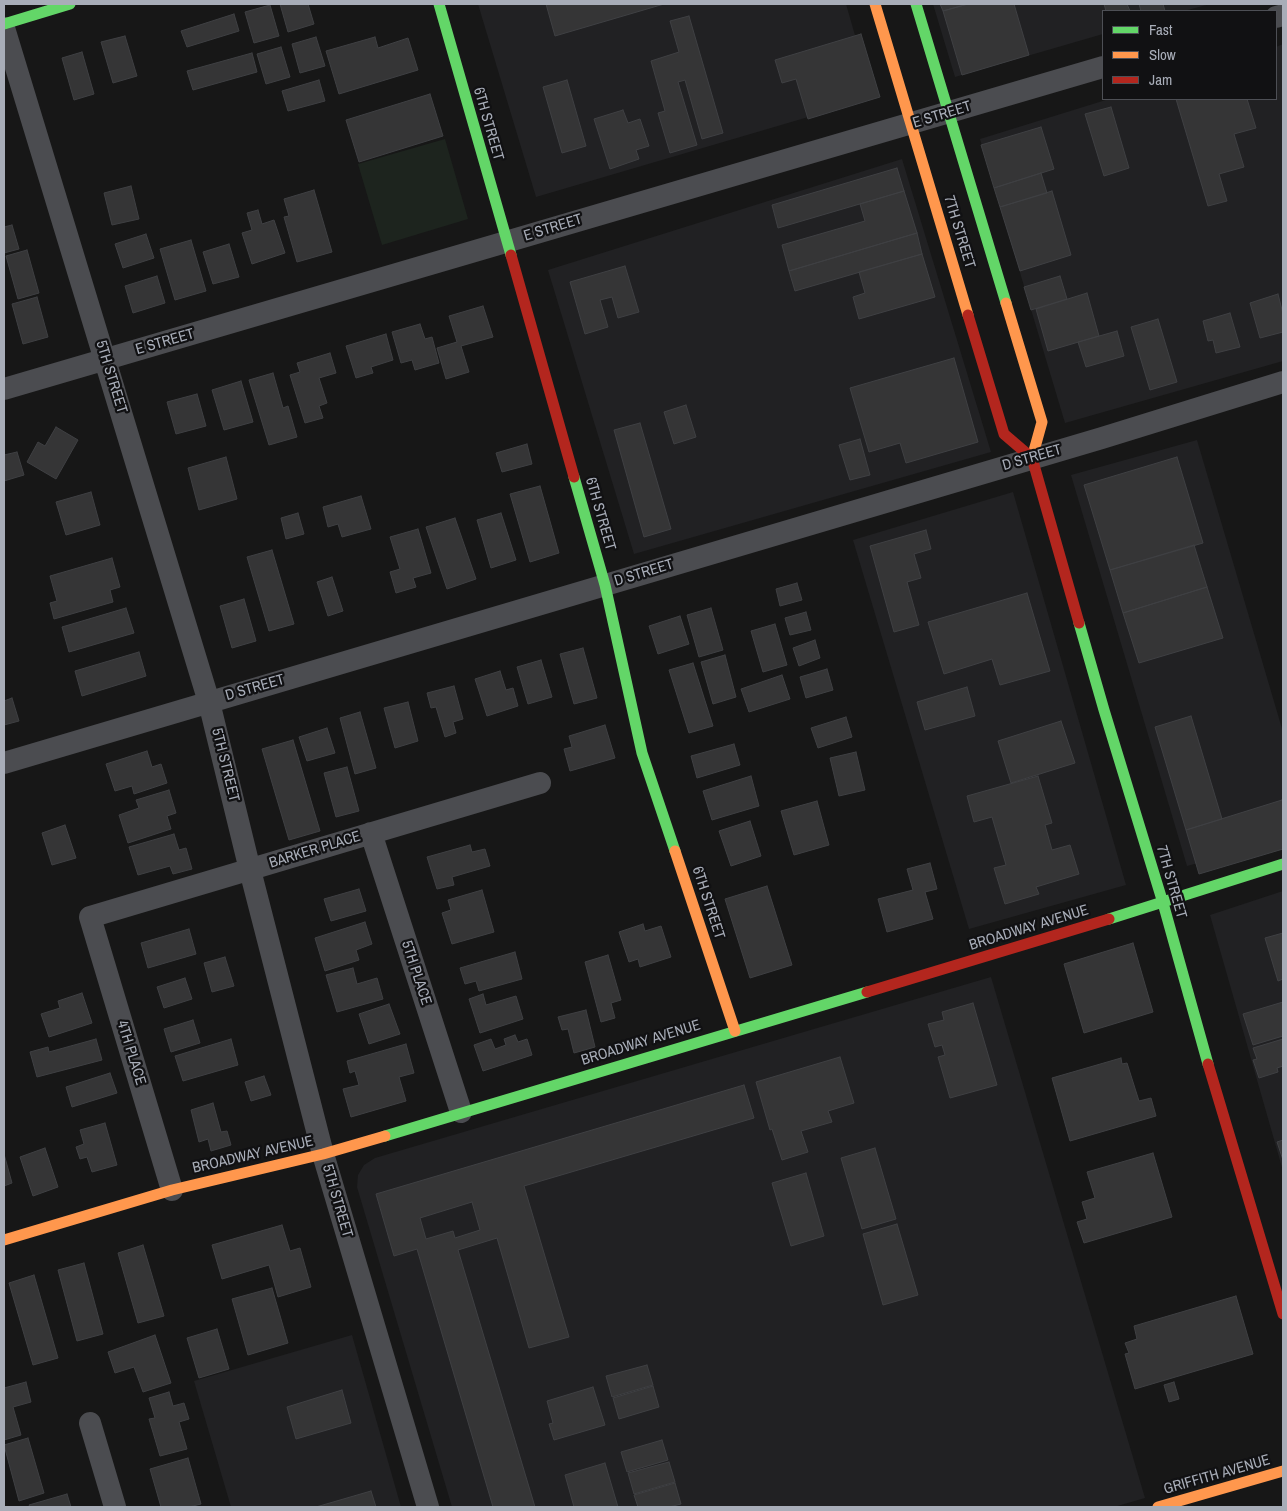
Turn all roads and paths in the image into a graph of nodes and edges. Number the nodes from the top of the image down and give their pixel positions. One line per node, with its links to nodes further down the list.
1 (70, 4): 5 (street)
2 (439, 4): 10 (street, 6TH STREET)
3 (875, 4): 9 (street, 7TH STREET)
4 (916, 4): 8 (street, 7TH STREET)
5 (4, 24)
6 (4, 28): 11 (street, 5TH STREET)
7 (1102, 67): 8 (street, E STREET)
8 (948, 112): 9 (street, E STREET); 14 (street, 7TH STREET)
9 (911, 124): 10 (street, E STREET); 14 (street, 7TH STREET)
10 (506, 242): 11 (street, E STREET); 15 (street, 6TH STREET)
11 (106, 359): 13 (street, E STREET); 16 (street, 5TH STREET)
12 (1283, 382): 14 (street, D STREET)
13 (4, 389)
14 (1032, 458): 15 (street, D STREET); 22 (street, 7TH STREET)
15 (605, 585): 16 (street, D STREET); 24 (street, 6TH STREET)
16 (209, 702): 17 (street, D STREET); 21 (street, 5TH STREET)
17 (4, 763)
18 (540, 783): 19 (street, BARKER PLACE)
19 (371, 833): 21 (street, BARKER PLACE); 25 (street, 5TH PLACE)
20 (1283, 864): 22 (street, BROADWAY AVENUE)
21 (250, 870): 23 (street, BARKER PLACE); 26 (street, 5TH STREET)
22 (1163, 903): 24 (street, BROADWAY AVENUE); 29 (street, 7TH STREET)
23 (90, 917): 27 (street, 4TH PLACE)
24 (734, 1030): 25 (street, BROADWAY AVENUE)
25 (461, 1112): 26 (street, BROADWAY AVENUE)
26 (323, 1154): 27 (street, BROADWAY AVENUE); 33 (street, 5TH STREET)
27 (172, 1190): 28 (street, BROADWAY AVENUE)
28 (4, 1240)
29 (1283, 1314)
30 (90, 1422): 32 (street)
31 (1283, 1471): 34 (street, GRIFFITH AVENUE)
32 (115, 1507)
33 (428, 1507)
34 (1163, 1507)

